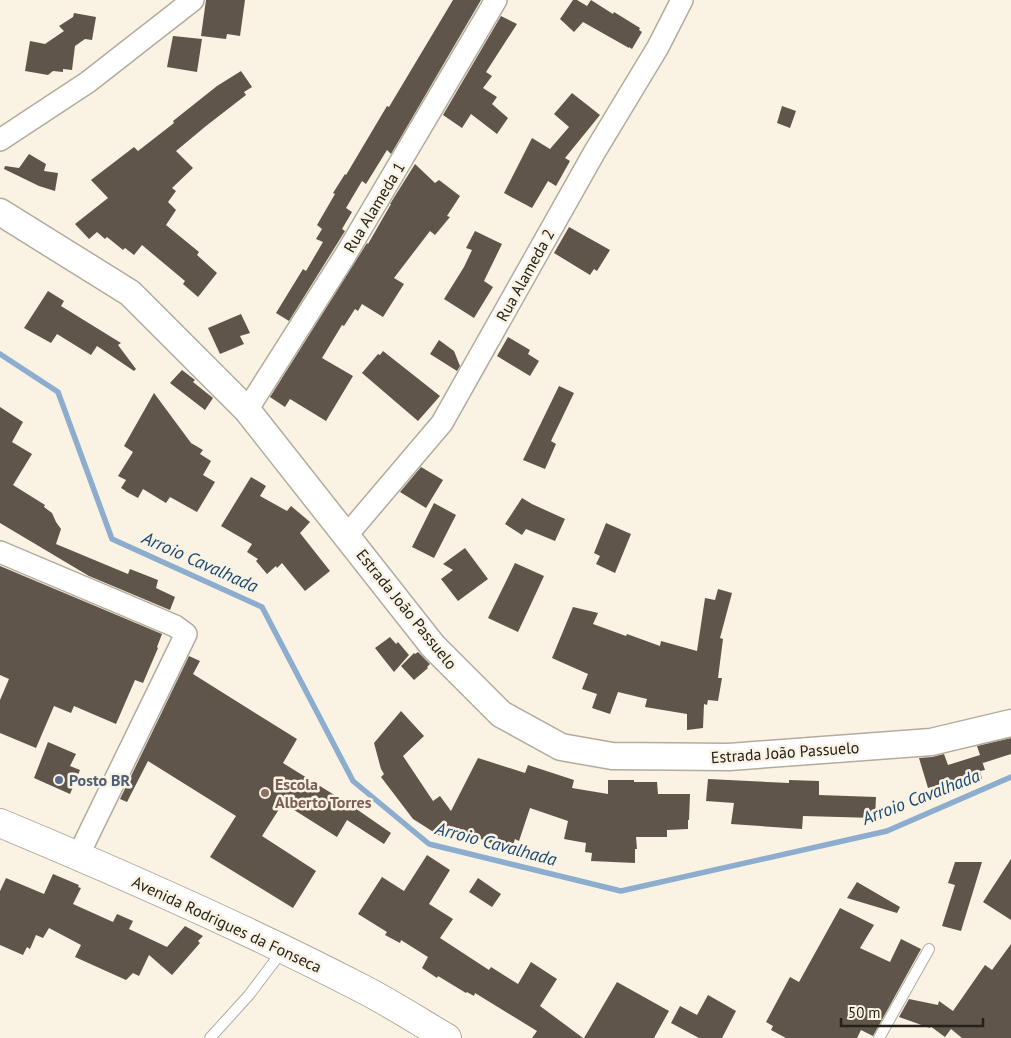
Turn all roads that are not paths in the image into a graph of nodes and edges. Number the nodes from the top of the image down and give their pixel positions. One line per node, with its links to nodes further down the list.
1 (193, 0): 4 (street)
2 (496, 0): 6 (street, Rua Alameda 1)
3 (682, 0): 7 (street, Rua Alameda 2)
4 (0, 140)
5 (0, 212): 6 (street, Estrada João Passuelo)
6 (247, 410): 7 (street, Estrada João Passuelo)
7 (347, 536): 9 (street, Estrada João Passuelo)
8 (0, 552): 11 (street)
9 (1011, 723)
10 (0, 823): 11 (main road, Avenida Rodrigues da Fonseca)
11 (78, 856): 13 (main road, Avenida Rodrigues da Fonseca)
12 (929, 949): 16 (lane)
13 (284, 950): 14 (lane); 15 (main road, Avenida Rodrigues da Fonseca)
14 (210, 1038)
15 (447, 1038)
16 (879, 1038)

